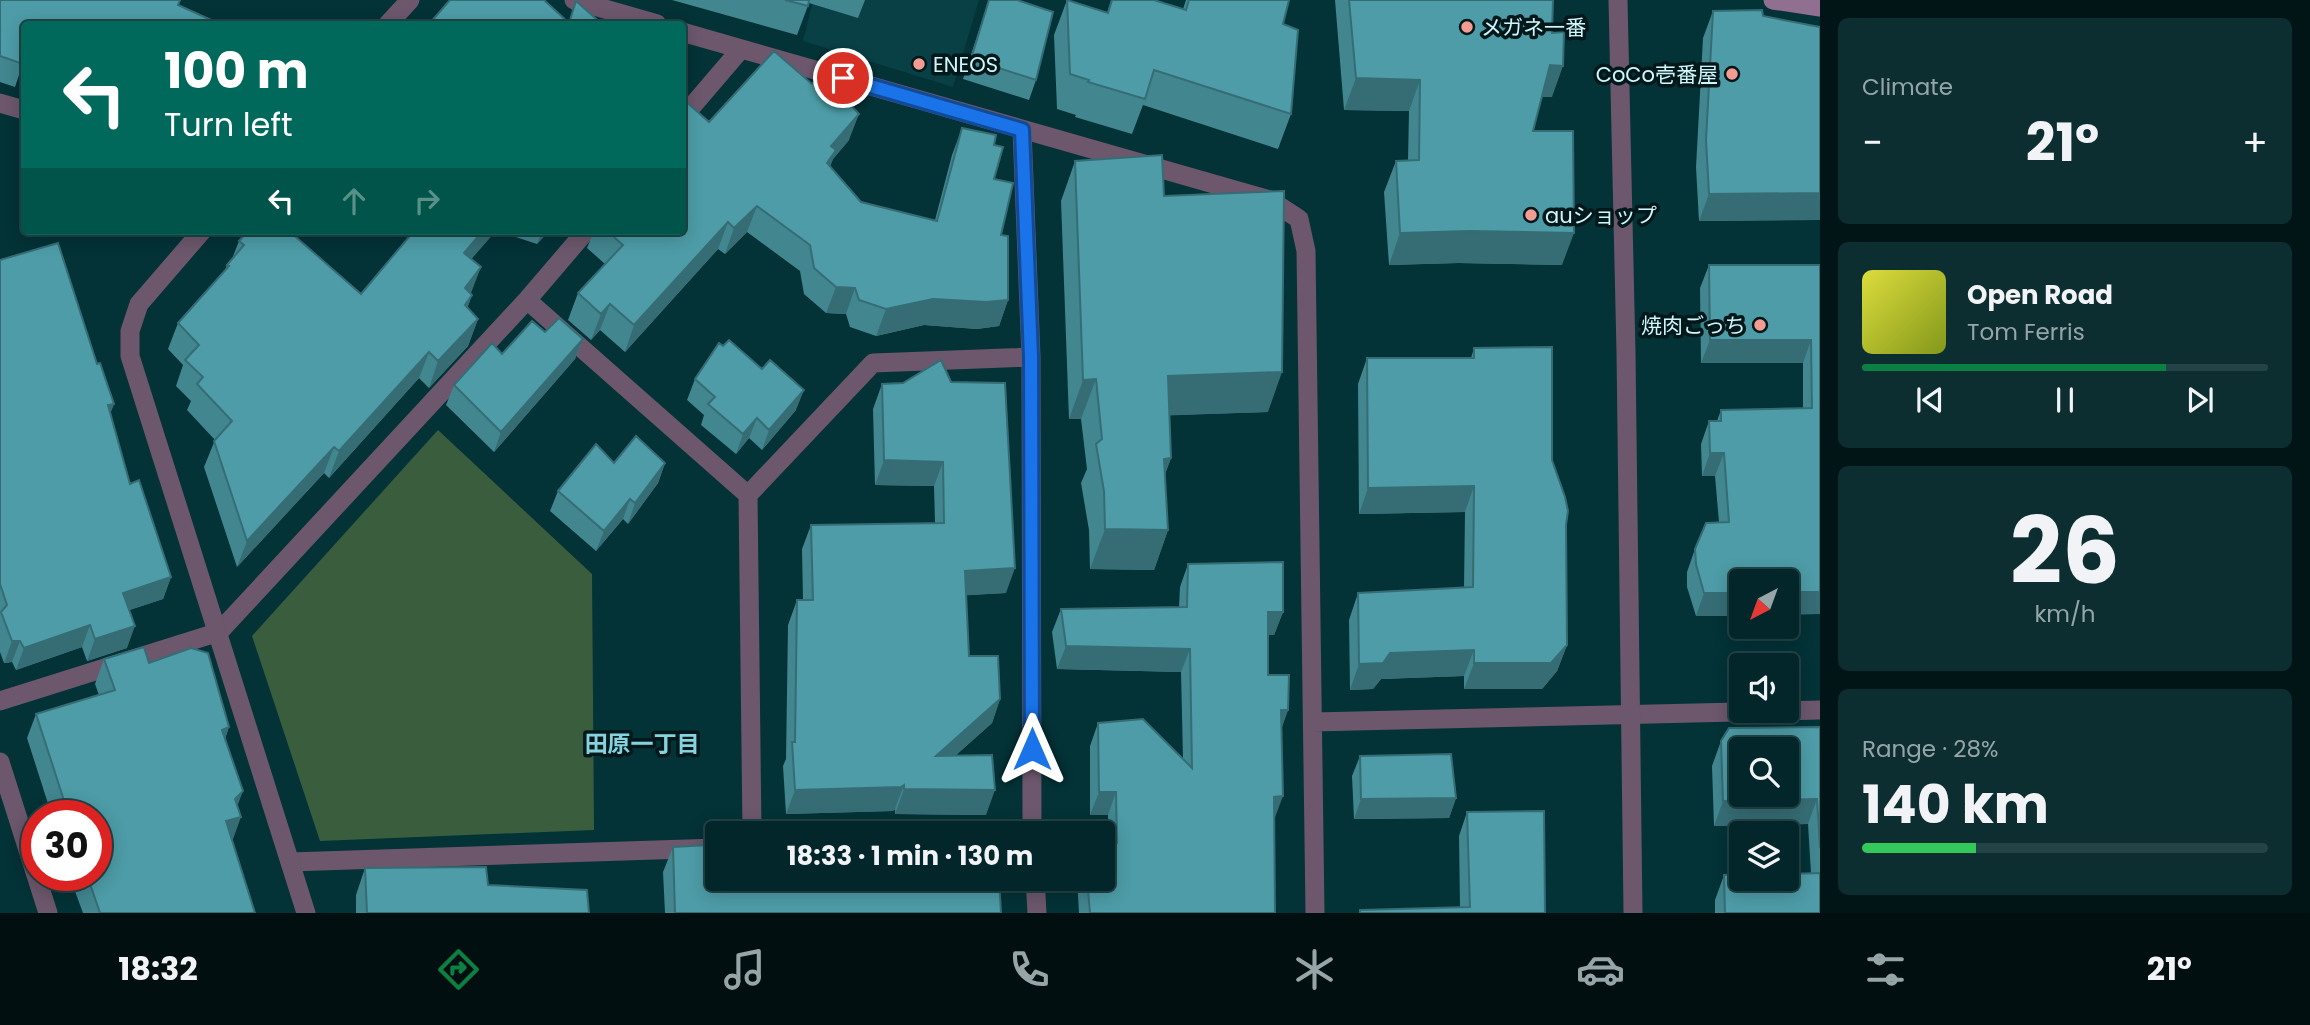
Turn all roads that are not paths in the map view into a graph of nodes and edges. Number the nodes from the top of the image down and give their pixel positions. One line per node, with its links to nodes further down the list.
1 (410, 0): 6 (street)
2 (574, 0): 7 (street)
3 (1618, 0): 22 (street)
4 (1773, 0): 5 (main road)
5 (1820, 7)
6 (391, 21)
7 (647, 21)
8 (686, 33): 9 (street)
9 (741, 49): 12 (street); 13 (street)
10 (0, 103): 11 (street)
11 (21, 109)
12 (686, 113)
13 (1022, 130): 17 (street); 23 (street)
14 (198, 235): 19 (street)
15 (583, 235): 16 (street)
16 (527, 300): 18 (street); 19 (street)
17 (1031, 357): 18 (street); 26 (street)
18 (748, 495): 25 (street)
19 (219, 632): 20 (street); 28 (street)
20 (0, 701)
21 (1820, 710): 22 (street)
22 (1631, 715): 23 (street); 34 (street)
23 (1313, 722): 33 (street)
24 (0, 762): 30 (street)
25 (752, 821)
26 (1032, 821)
27 (705, 848): 28 (street)
28 (290, 862): 31 (street)
29 (1036, 891): 32 (street)
30 (48, 913)
31 (306, 913)
32 (1037, 913)
33 (1315, 913)
34 (1633, 913)

